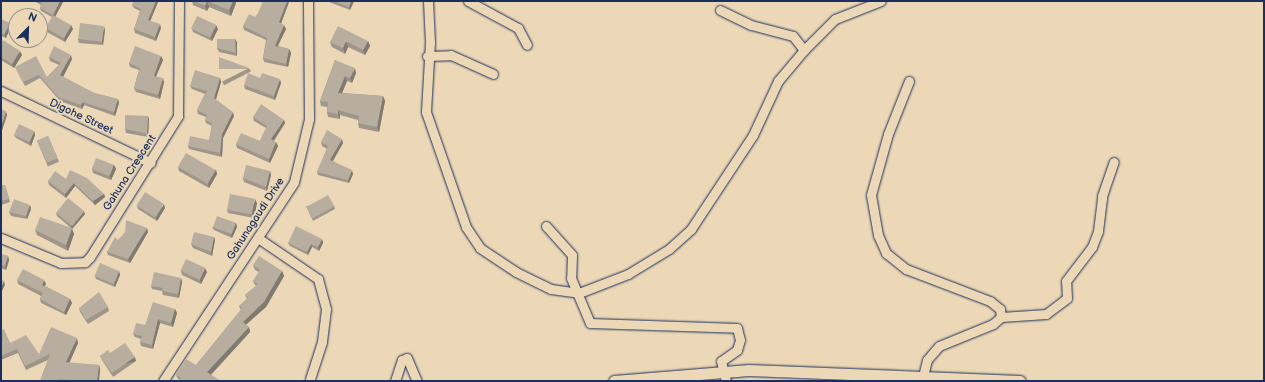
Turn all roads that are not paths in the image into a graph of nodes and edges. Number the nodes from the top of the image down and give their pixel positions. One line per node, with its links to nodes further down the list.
1 (179, 1): 14 (street, Gahuna Crescent)
2 (308, 1): 17 (street, Gahunagaudi Drive)
3 (428, 1): 9 (street)
4 (468, 1): 7 (street)
5 (881, 1): 8 (street)
6 (720, 10): 8 (street)
7 (527, 45)
8 (804, 50): 18 (street)
9 (427, 56): 10 (street); 18 (street)
10 (493, 74)
11 (909, 81): 19 (street)
12 (1, 92): 14 (street, Digohe Street)
13 (1114, 162): 19 (street)
14 (151, 163): 16 (street, Gahuna Crescent)
15 (546, 226): 18 (street)
16 (1, 238)
17 (258, 238): 22 (street); 23 (street, Gahunagaudi Drive)
18 (579, 294): 20 (street)
19 (1001, 317): 21 (street)
20 (724, 376): 21 (main road); 26 (main road)
21 (923, 376): 27 (main road)
22 (310, 379)
23 (163, 381)
24 (395, 381): 25 (street)
25 (417, 381)
26 (614, 381)
27 (1020, 381)

